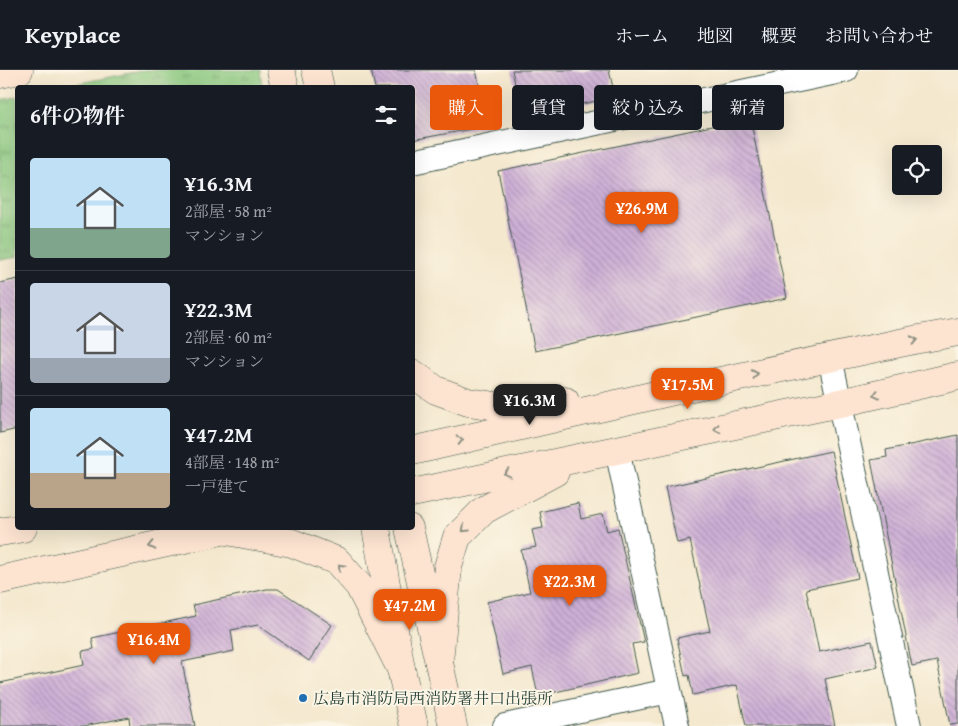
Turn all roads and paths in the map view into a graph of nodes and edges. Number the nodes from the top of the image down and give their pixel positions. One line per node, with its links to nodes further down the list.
1 (19, 70): 5 (street)
2 (281, 70): 6 (street)
3 (316, 70): 7 (street)
4 (846, 70): 8 (street)
5 (0, 74)
6 (284, 85)
7 (319, 85)
8 (415, 161)
9 (956, 335): 10 (street, one-way to 9)
10 (830, 358): 13 (street, one-way to 10); 14 (street)
11 (415, 375): 13 (street)
12 (958, 376): 14 (street, one-way to 14)
13 (674, 391): 15 (street, one-way to 13)
14 (840, 403): 16 (street, one-way to 16); 33 (street)
15 (415, 450)
16 (618, 450): 17 (street); 28 (street)
17 (580, 458): 18 (street, one-way to 18); 26 (street, one-way to 26)
18 (415, 492)
19 (15, 529): 24 (street)
20 (217, 530): 25 (street, one-way to 25)
21 (235, 530): 27 (street, one-way to 21)
22 (376, 530): 27 (street)
23 (409, 530): 26 (street)
24 (0, 532)
25 (0, 580)
26 (438, 662): 30 (street)
27 (401, 669): 29 (street)
28 (670, 691): 31 (street); 32 (street)
29 (414, 726)
30 (453, 726)
31 (505, 726)
32 (677, 726)
33 (909, 726)

